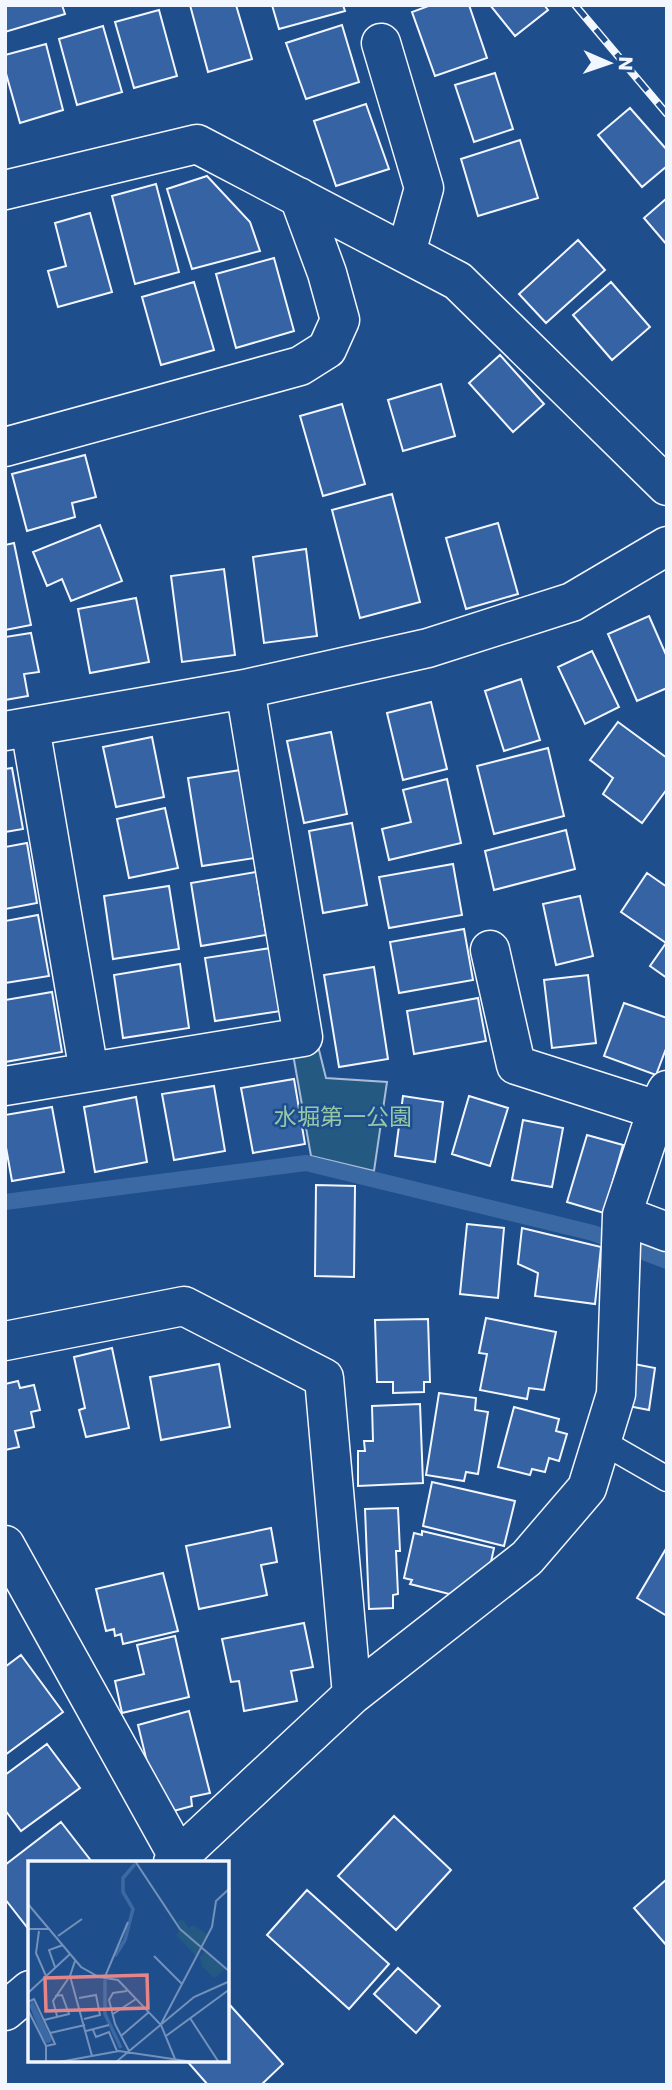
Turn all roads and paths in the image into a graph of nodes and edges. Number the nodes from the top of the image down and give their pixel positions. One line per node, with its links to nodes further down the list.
1 (381, 43): 4 (street)
2 (5, 190): 3 (street)
3 (299, 197): 4 (street); 5 (street)
4 (406, 253): 6 (street)
5 (5, 446)
6 (667, 486)
7 (667, 546): 8 (street)
8 (245, 689): 9 (street); 11 (street)
9 (18, 729): 11 (street)
10 (490, 950): 13 (street)
11 (89, 1072): 12 (street)
12 (5, 1086)
13 (662, 1100): 14 (street)
14 (622, 1214): 15 (street); 17 (street)
15 (667, 1232)
16 (5, 1341): 20 (street)
17 (601, 1441): 18 (lane); 20 (street)
18 (667, 1479)
19 (5, 1545): 21 (street)
20 (352, 1695): 21 (street)
21 (176, 1860)
22 (28, 1992): 23 (street)
23 (5, 2011)

